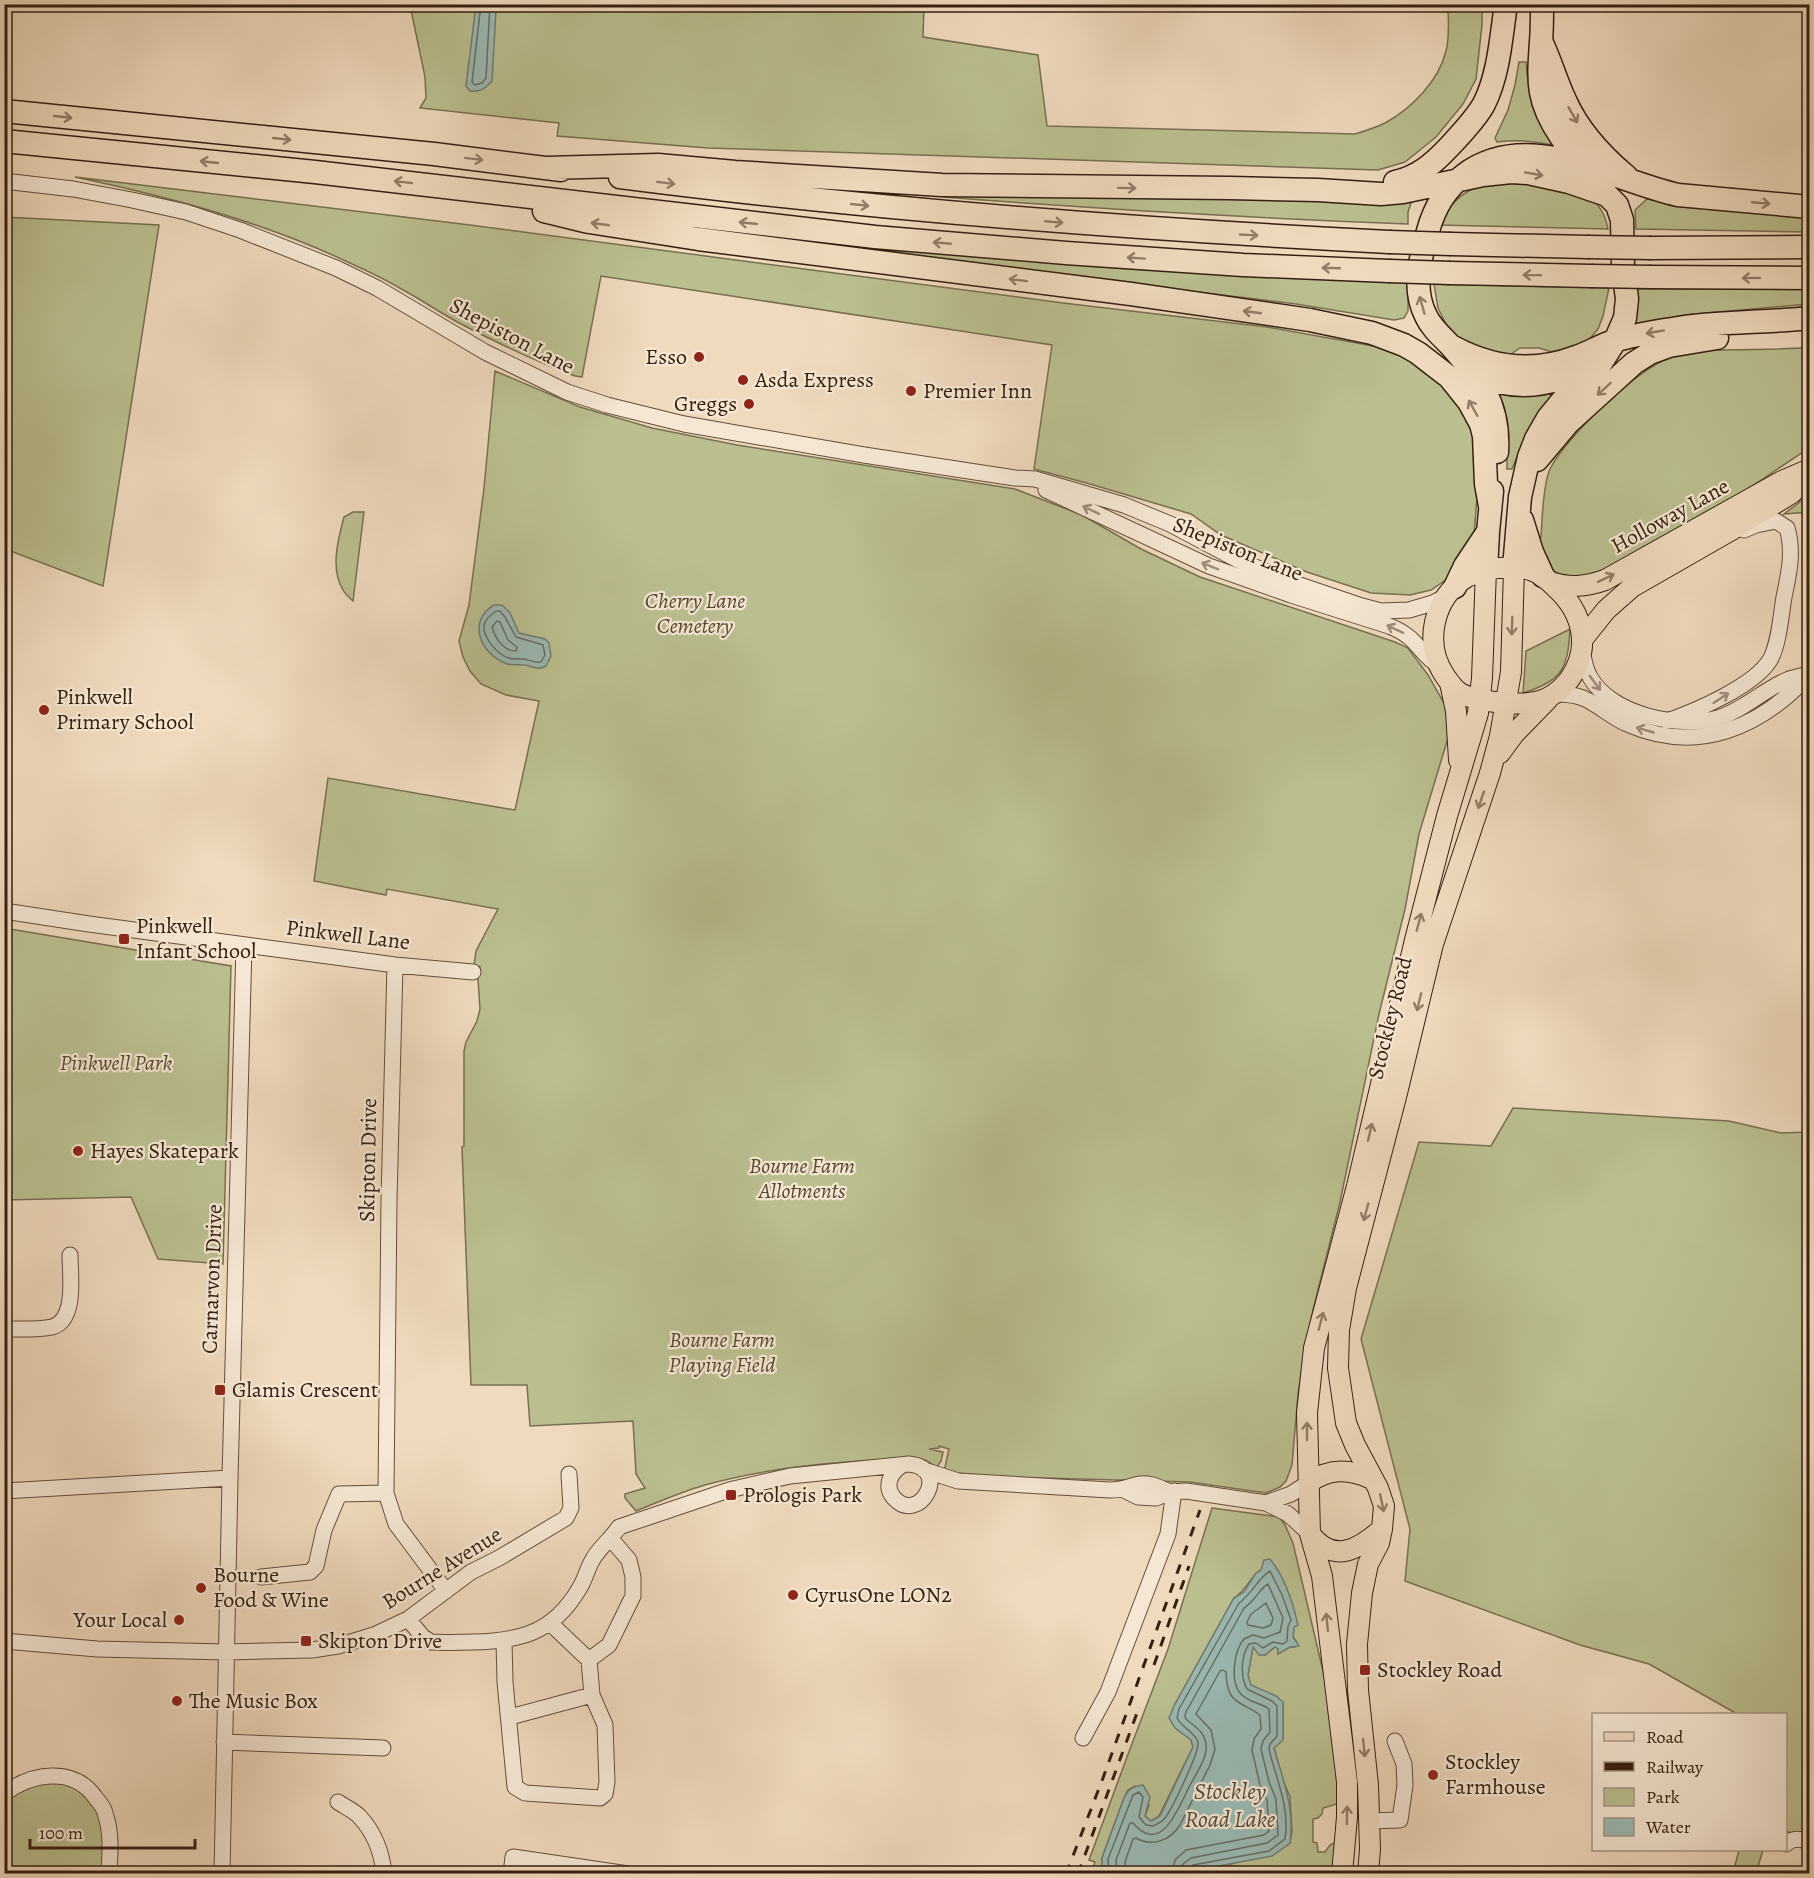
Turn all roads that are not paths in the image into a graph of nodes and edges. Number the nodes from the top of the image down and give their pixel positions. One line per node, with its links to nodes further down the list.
1 (1509, 4): 11 (highway); 13 (highway)
2 (1542, 4): 3 (highway)
3 (1541, 42): 6 (highway); 10 (highway, one-way to 10)
4 (4, 111): 7 (highway, one-way to 7)
5 (4, 141): 12 (highway, one-way to 5)
6 (1587, 167): 9 (highway); 10 (highway); 14 (highway)
7 (546, 168): 13 (highway, one-way to 13); 16 (highway, one-way to 16, bridge)
8 (4, 181): 27 (street, Shepiston Lane)
9 (1455, 181): 11 (highway); 14 (highway, one-way to 14); 17 (highway)
10 (1634, 183): 15 (highway, one-way to 15)
11 (1431, 186): 13 (highway); 17 (highway)
12 (461, 189): 18 (highway, one-way to 12, bridge); 20 (highway, one-way to 12)
13 (1318, 190)
14 (1607, 195): 22 (highway)
15 (1809, 207)
16 (1809, 247)
17 (1420, 258): 23 (highway, one-way to 17)
18 (1809, 278)
19 (1809, 318): 21 (highway)
20 (1310, 320): 24 (highway); 28 (highway, one-way to 20)
21 (1776, 321): 22 (highway, one-way to 22); 26 (highway, one-way to 26)
22 (1606, 344): 23 (highway); 24 (highway); 26 (highway)
23 (1449, 345): 24 (highway)
24 (1473, 375): 28 (highway)
25 (1809, 469): 31 (main road, Holloway Lane); 34 (main road, Holloway Lane, one-way to 25)
26 (1524, 477): 29 (highway)
27 (1015, 478): 35 (street, Shepiston Lane); 37 (street, Shepiston Lane, one-way to 27)
28 (1490, 506): 30 (highway)
29 (1519, 506): 32 (highway); 34 (highway)
30 (1488, 532): 33 (highway); 35 (highway)
31 (1691, 552): 36 (main road, Holloway Lane); 43 (street, one-way to 31)
32 (1514, 568): 33 (main road, Holloway Lane); 34 (main road, Holloway Lane); 42 (main road, Stockley Road, one-way to 42)
33 (1486, 570): 35 (main road); 41 (main road, Stockley Road)
34 (1546, 579): 36 (main road)
35 (1450, 591): 37 (main road)
36 (1582, 645): 40 (main road, Holloway Lane); 43 (street, one-way to 43)
37 (1439, 666): 39 (main road)
38 (1809, 674): 40 (street, one-way to 40); 43 (street)
39 (1450, 683): 41 (main road); 45 (main road)
40 (1553, 695): 42 (main road); 44 (main road, Holloway Lane)
41 (1480, 699): 42 (main road); 45 (main road, Stockley Road)
42 (1507, 703): 44 (main road, Stockley Road)
43 (1667, 721)
44 (1490, 773): 57 (main road, Stockley Road, one-way to 57)
45 (1460, 778): 59 (main road, Stockley Road, one-way to 45)
46 (4, 911): 47 (street, Pinkwell Lane)
47 (244, 945): 48 (street, Pinkwell Lane); 56 (street, Carnarvon Drive)
48 (395, 965): 49 (street, Pinkwell Lane); 64 (street, Skipton Drive)
49 (473, 972)
50 (70, 1255): 51 (street)
51 (4, 1329)
52 (901, 1466): 53 (street); 54 (street); 61 (street)
53 (859, 1469): 61 (street); 68 (street)
54 (924, 1470): 58 (street); 60 (street)
55 (569, 1474): 70 (street, Bourne Avenue)
56 (230, 1478): 62 (street); 75 (street, Carnarvon Drive)
57 (1372, 1479): 59 (main road); 66 (main road, Stockley Road, one-way to 66)
58 (958, 1481): 60 (street); 63 (street)
59 (1308, 1483): 65 (street); 67 (main road, Stockley Road)
60 (930, 1486): 61 (street)
61 (889, 1487)
62 (4, 1491)
63 (1172, 1491): 65 (street); 79 (street)
64 (386, 1493): 69 (street); 70 (street, Skipton Drive)
65 (1266, 1503): 67 (street)
66 (1383, 1529): 67 (main road); 85 (main road, Stockley Road, one-way to 85)
67 (1310, 1534): 93 (main road, Stockley Road, one-way to 67)
68 (611, 1539): 72 (street); 76 (street)
69 (261, 1576)
70 (446, 1591): 71 (street, Bourne Avenue)
71 (408, 1619): 74 (street); 75 (street, Bourne Avenue)
72 (546, 1625): 74 (street); 76 (street)
73 (4, 1641): 75 (street, Bourne Avenue)
74 (504, 1641): 78 (street)
75 (226, 1652): 81 (street, Carnarvon Drive)
76 (589, 1660): 77 (street)
77 (592, 1695): 78 (street); 78 (street)
78 (510, 1717)
79 (1083, 1738)
80 (1395, 1741): 85 (street)
81 (224, 1742): 82 (street); 89 (street, Carnarvon Drive)
82 (383, 1748)
83 (4, 1794): 88 (street)
84 (338, 1802): 90 (street)
85 (1369, 1821): 94 (main road, Stockley Road)
86 (1809, 1842): 87 (street)
87 (1787, 1843)
88 (109, 1874)
89 (222, 1874)
90 (384, 1874)
91 (511, 1874): 92 (street)
92 (628, 1874)
93 (1342, 1874)
94 (1368, 1874)

